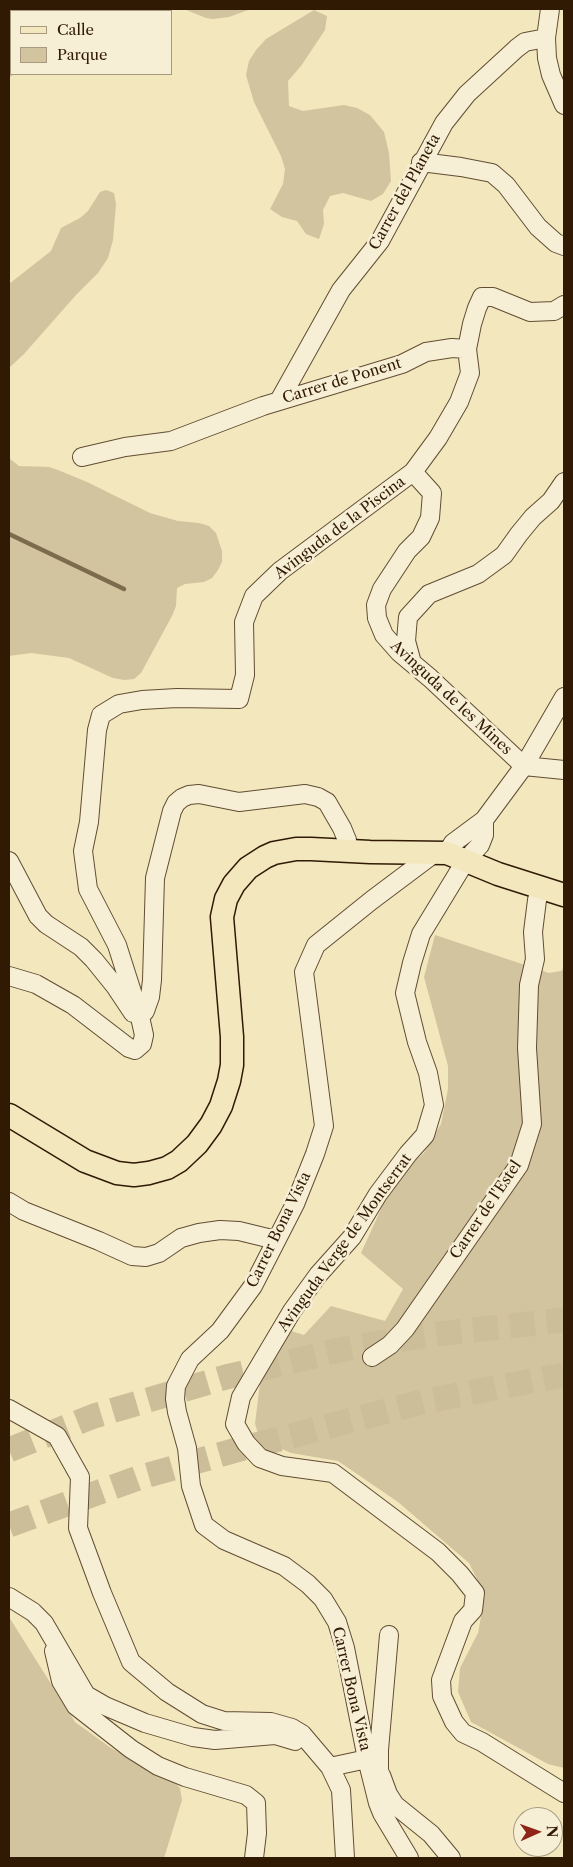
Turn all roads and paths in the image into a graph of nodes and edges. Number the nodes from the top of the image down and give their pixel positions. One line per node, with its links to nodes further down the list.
1 (550, 9): 2 (street)
2 (546, 38): 3 (street); 4 (street, Carrer del Planeta)
3 (564, 105)
4 (421, 162): 5 (street); 8 (street, Carrer del Planeta)
5 (564, 246)
6 (564, 305): 7 (street)
7 (467, 349): 8 (street, Carrer de Ponent); 10 (street, Avinguda de la Piscina)
8 (279, 401): 9 (street, Carrer de Ponent)
9 (82, 457)
10 (413, 472): 12 (street, Avinguda de les Mines); 22 (street, Avinguda de la Piscina)
11 (564, 482): 12 (street)
12 (412, 663): 14 (street, Avinguda de les Mines)
13 (564, 698): 14 (street)
14 (524, 766): 15 (street); 17 (street)
15 (564, 770)
16 (347, 850): 17 (main road); 22 (street); 23 (main road)
17 (450, 855): 19 (main road); 25 (street, Carrer Bona Vista); 33 (street, Avinguda Verge de Montserrat)
18 (9, 861): 22 (street)
19 (541, 887): 20 (main road); 26 (street, Carrer de l'Estel)
20 (564, 895)
21 (9, 976): 22 (street)
22 (140, 1017)
23 (9, 1115)
24 (9, 1202): 25 (street)
25 (276, 1240): 32 (street, Carrer Bona Vista)
26 (372, 1357)
27 (9, 1410): 31 (street)
28 (9, 1597): 29 (street)
29 (50, 1632): 31 (street); 34 (street)
30 (389, 1635): 32 (street)
31 (330, 1767): 32 (street); 35 (street)
32 (372, 1767): 36 (street, Carrer Bona Vista); 37 (street)
33 (564, 1794)
34 (254, 1858)
35 (345, 1858)
36 (409, 1858)
37 (451, 1858)

